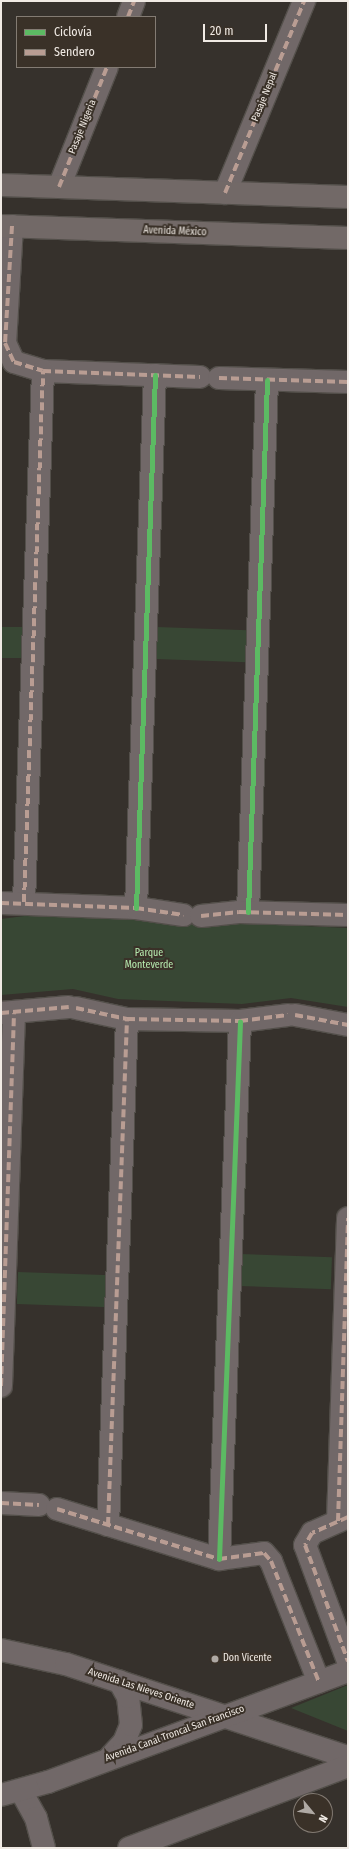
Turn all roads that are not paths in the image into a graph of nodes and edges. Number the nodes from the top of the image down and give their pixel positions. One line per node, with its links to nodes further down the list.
1 (134, 1): 3 (street)
2 (304, 1): 7 (street, Pasaje Nepal)
3 (128, 16)
4 (107, 68): 6 (street, Pasaje Nigeria)
5 (1, 185): 6 (main road)
6 (59, 187): 7 (main road)
7 (225, 193): 8 (main road)
8 (348, 197)
9 (6, 226): 10 (main road, Avenida México); 11 (street)
10 (348, 238)
11 (43, 371): 12 (street); 15 (street)
12 (155, 375): 13 (street); 17 (street)
13 (267, 380): 14 (street); 18 (street)
14 (348, 382)
15 (24, 902): 16 (street); 17 (street)
16 (1, 904)
17 (136, 908): 18 (street)
18 (248, 912): 19 (street)
19 (348, 914)
20 (7, 1013): 21 (street); 27 (street)
21 (127, 1019): 22 (street); 30 (street)
22 (240, 1021): 23 (street); 31 (street)
23 (348, 1025)
24 (348, 1218): 25 (street)
25 (347, 1253): 26 (street)
26 (345, 1366): 29 (street)
27 (1, 1386)
28 (1, 1503): 30 (street)
29 (343, 1519): 33 (street)
30 (108, 1525): 31 (street)
31 (219, 1558): 36 (street)
32 (1, 1650): 35 (street, Avenida Las Nieves Oriente)
33 (348, 1661)
34 (348, 1672): 36 (street, Avenida Canal Troncal San Francisco)
35 (119, 1681): 37 (street, Avenida Las Nieves Oriente); 38 (street)
36 (319, 1682): 37 (street, Avenida Canal Troncal San Francisco)
37 (226, 1716): 38 (street, Avenida Canal Troncal San Francisco); 39 (street, Avenida Las Nieves Oriente)
38 (111, 1756): 41 (street, Avenida Canal Troncal San Francisco)
39 (348, 1757)
40 (348, 1766): 43 (street)
41 (11, 1793): 42 (street)
42 (44, 1848)
43 (129, 1848)

